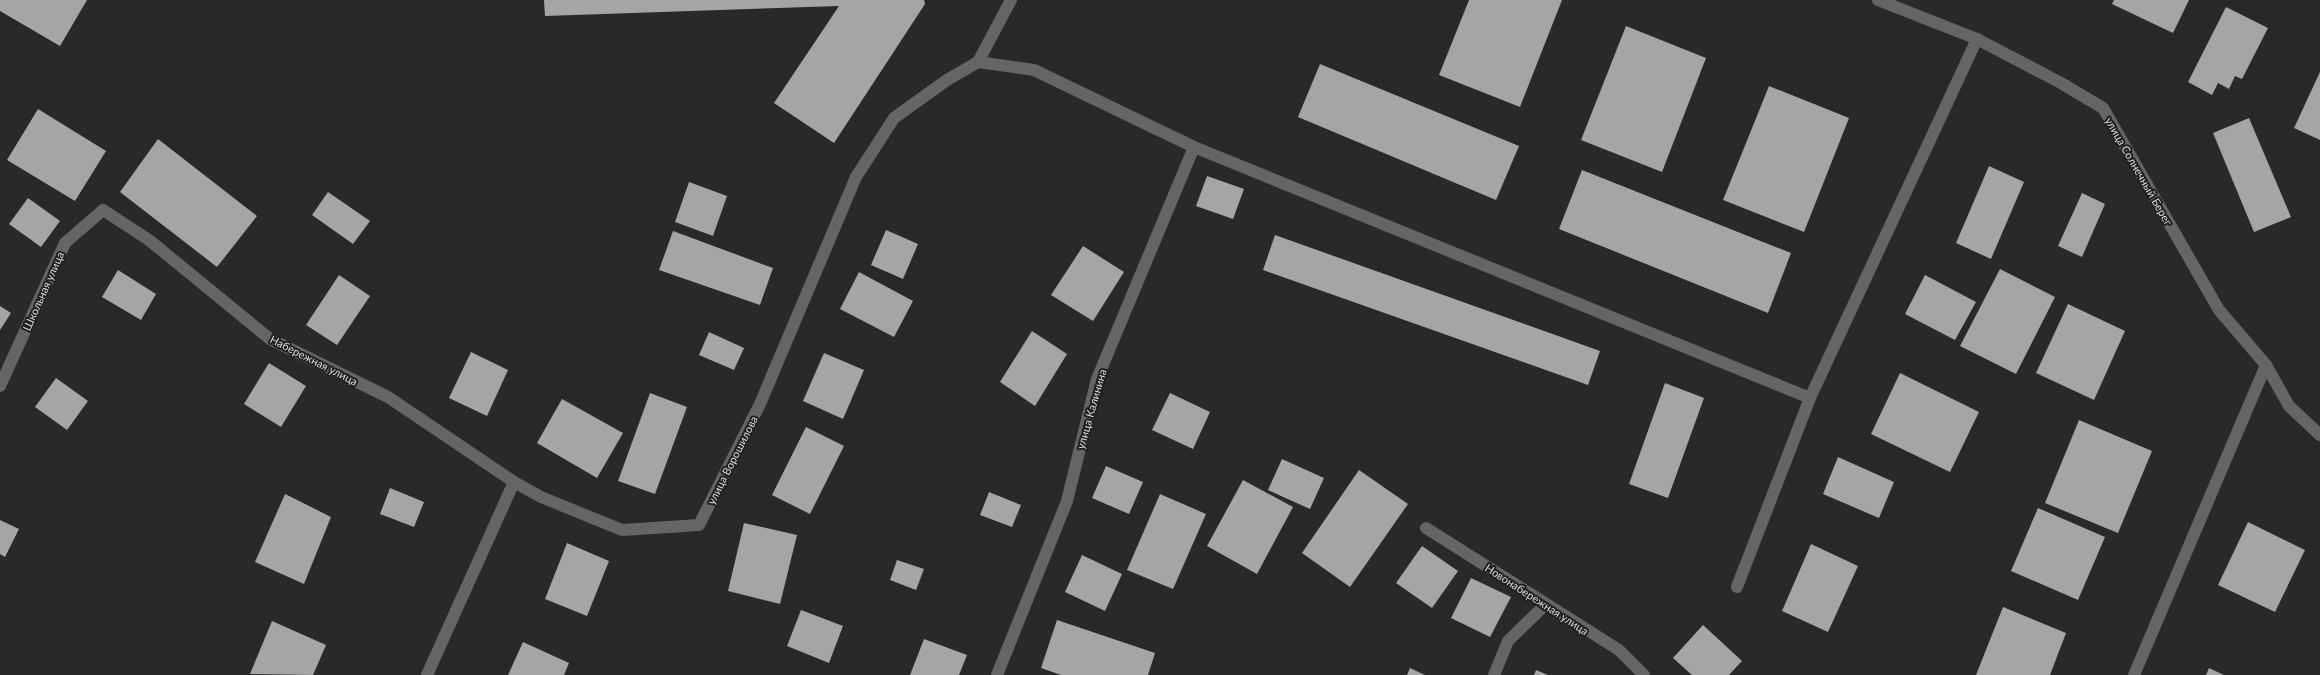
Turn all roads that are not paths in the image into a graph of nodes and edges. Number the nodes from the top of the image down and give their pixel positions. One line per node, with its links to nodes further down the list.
1 (1011, 0): 4 (street)
2 (1878, 0): 3 (street, улица Солнечный Берег)
3 (1977, 39): 7 (street, улица Солнечный Берег); 9 (street)
4 (978, 62): 5 (street); 11 (street, улица Ворошилова)
5 (1194, 147): 9 (street); 16 (street, улица Калинина)
6 (103, 210): 8 (street, Школьная улица); 11 (street, Набережная улица)
7 (2266, 365): 10 (street, улица Солнечный Берег); 19 (street)
8 (0, 386)
9 (1810, 398): 13 (street)
10 (2320, 434)
11 (514, 482): 15 (street)
12 (1426, 528): 14 (street, Новонабережная улица)
13 (1737, 587)
14 (1546, 604): 17 (street); 18 (street, Новонабережная улица)
15 (427, 675)
16 (997, 675)
17 (1494, 675)
18 (1644, 675)
19 (2134, 675)

